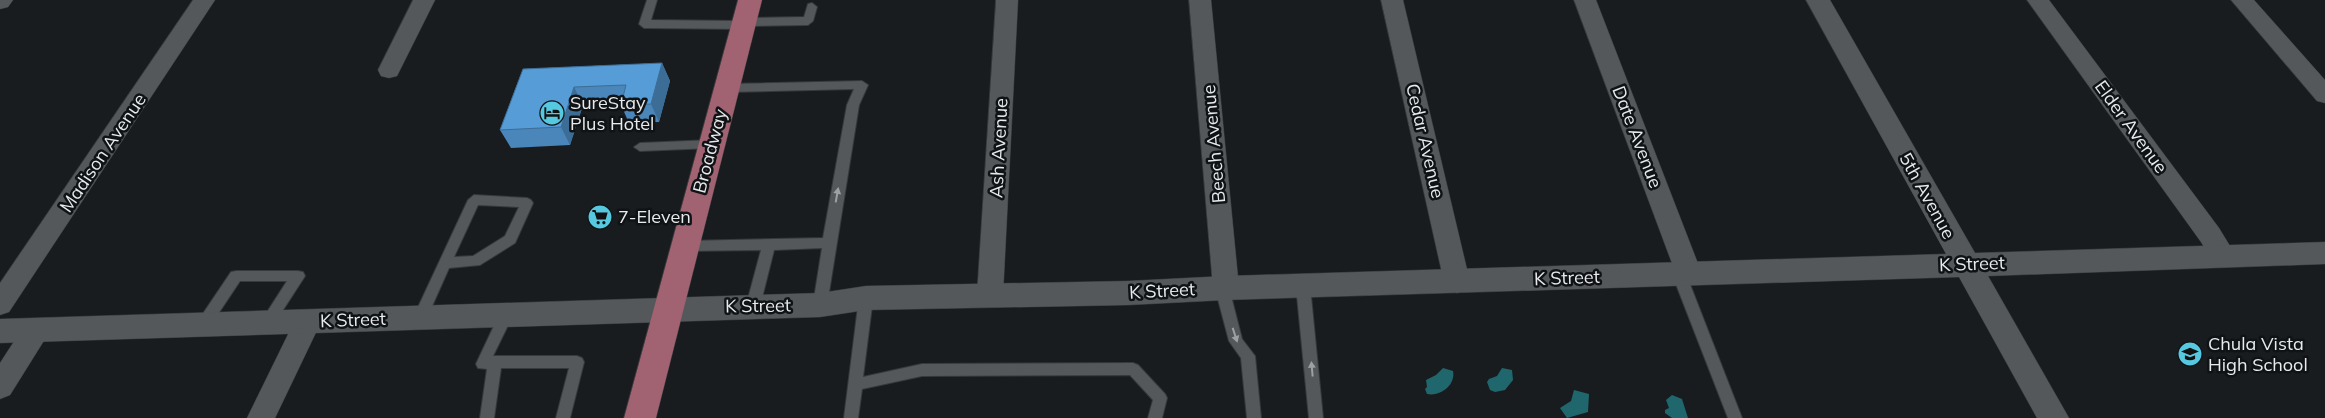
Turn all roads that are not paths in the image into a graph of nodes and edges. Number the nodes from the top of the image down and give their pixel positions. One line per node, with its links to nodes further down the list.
1 (204, 0): 31 (street, Madison Avenue)
2 (424, 0): 13 (street)
3 (652, 0): 12 (lane)
4 (1007, 0): 29 (street, Ash Avenue)
5 (1200, 0): 28 (street, Beech Avenue)
6 (1392, 0): 26 (street, Cedar Avenue)
7 (1585, 0): 25 (street, Date Avenue)
8 (1818, 0): 24 (street, 5th Avenue)
9 (2038, 0): 22 (street, Elder Avenue)
10 (2242, 0): 15 (street)
11 (812, 7): 12 (lane)
12 (746, 16): 14 (main road, Broadway)
13 (389, 70)
14 (727, 88): 16 (main road, Broadway); 18 (lane, one-way to 14)
15 (2325, 94)
16 (712, 144): 17 (lane); 20 (main road, Broadway)
17 (640, 147)
18 (829, 243): 19 (lane); 32 (lane)
19 (769, 245): 20 (lane); 33 (lane)
20 (685, 246): 34 (main road, Broadway)
21 (2325, 253): 22 (street, K Street)
22 (2223, 256): 24 (street, K Street)
23 (445, 263): 23 (lane); 36 (lane)
24 (1966, 264): 25 (street, K Street); 54 (street, 5th Avenue)
25 (1684, 274): 26 (street, K Street); 53 (lane)
26 (1457, 282): 27 (street, K Street)
27 (1303, 286): 28 (street, K Street); 52 (lane, one-way to 27)
28 (1224, 288): 29 (street, K Street); 51 (lane, one-way to 51)
29 (990, 295): 30 (street, K Street)
30 (866, 298): 32 (street, K Street); 43 (lane)
31 (0, 304)
32 (820, 305): 33 (street, K Street)
33 (753, 306): 34 (street, K Street)
34 (669, 308): 35 (street, K Street); 48 (main road, Broadway)
35 (506, 315): 36 (street, K Street); 42 (lane)
36 (420, 318): 37 (street, K Street)
37 (308, 322): 38 (street, K Street); 45 (street)
38 (268, 323): 39 (street, K Street); 39 (lane)
39 (203, 326): 41 (street, K Street)
40 (0, 331): 41 (street, K Street)
41 (36, 331): 44 (street)
42 (495, 362): 46 (lane); 47 (lane)
43 (855, 386): 49 (lane); 50 (lane)
44 (0, 387)
45 (261, 418)
46 (487, 418)
47 (563, 418)
48 (640, 418)
49 (851, 418)
50 (1156, 418)
51 (1254, 418)
52 (1316, 418)
53 (1735, 418)
54 (2053, 418)

